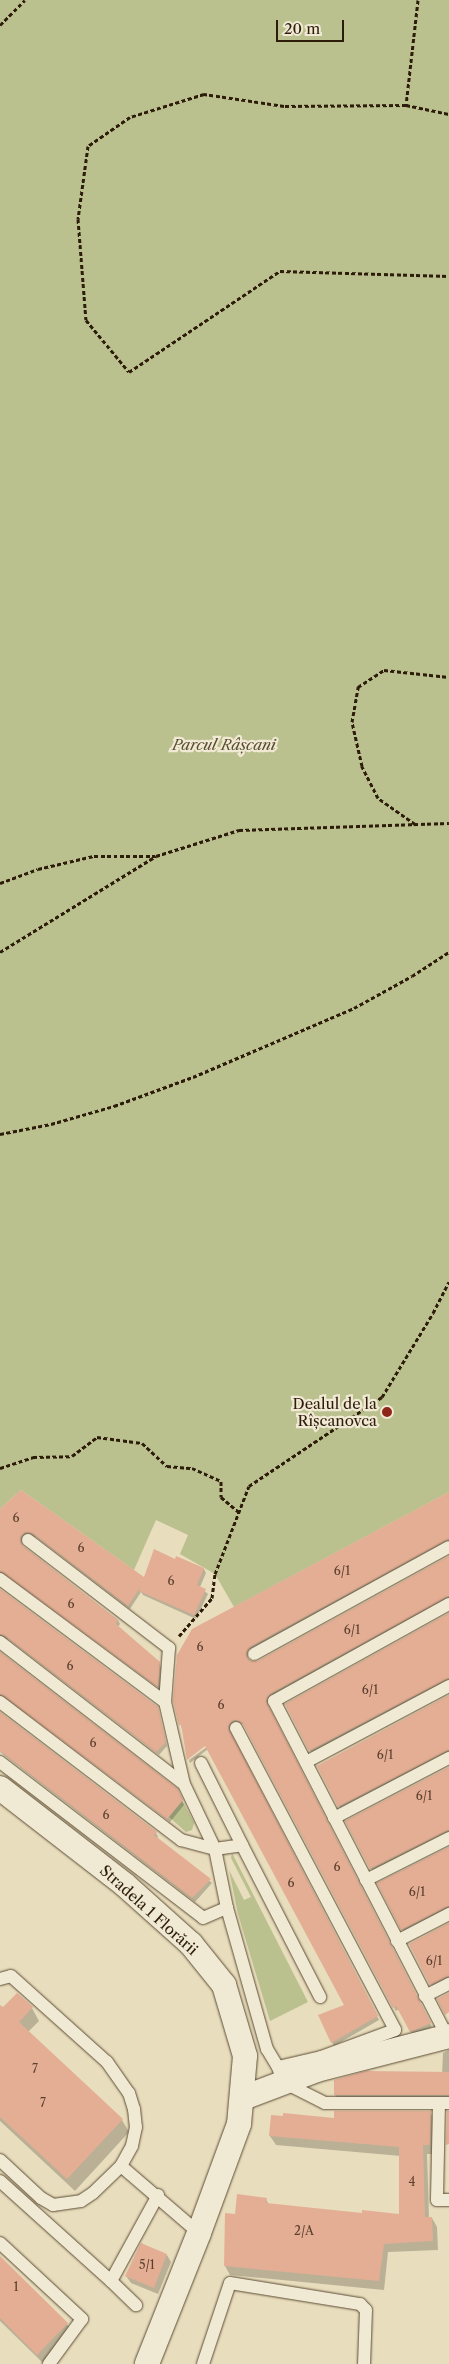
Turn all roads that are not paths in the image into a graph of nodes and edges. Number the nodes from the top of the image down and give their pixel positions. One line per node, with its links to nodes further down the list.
1 (28, 1540): 9 (lane)
2 (449, 1547): 6 (lane)
3 (0, 1580): 9 (lane)
4 (449, 1604): 14 (lane)
5 (0, 1642): 15 (lane)
6 (254, 1654)
7 (449, 1686): 14 (lane)
8 (0, 1702): 20 (lane)
9 (165, 1702): 15 (lane)
10 (236, 1728): 30 (lane)
11 (449, 1758): 17 (lane)
12 (0, 1762): 22 (lane)
13 (202, 1762): 19 (lane)
14 (306, 1762): 17 (lane)
15 (184, 1784): 20 (lane)
16 (0, 1788): 31 (street, Stradela 1 Florării)
17 (334, 1818): 21 (lane)
18 (449, 1838): 21 (lane)
19 (242, 1845): 20 (lane); 28 (lane)
20 (215, 1849): 22 (lane)
21 (366, 1880): 24 (lane)
22 (227, 1908): 30 (lane)
23 (449, 1914): 24 (lane)
24 (397, 1941): 27 (lane)
25 (0, 1979): 35 (lane)
26 (449, 1984): 27 (lane)
27 (425, 1996): 29 (lane)
28 (320, 1997)
29 (448, 2036): 30 (street)
30 (281, 2074): 31 (street); 32 (lane)
31 (243, 2098): 39 (street, Stradela 1 Florării)
32 (444, 2103): 33 (lane)
33 (443, 2154): 38 (lane)
34 (0, 2160): 35 (lane)
35 (121, 2166): 37 (lane)
36 (0, 2181): 41 (lane)
37 (158, 2196): 39 (lane); 41 (lane)
38 (449, 2200)
39 (199, 2233): 44 (street, Stradela 1 Florării)
40 (0, 2243): 43 (lane)
41 (112, 2282): 42 (lane)
42 (136, 2305)
43 (49, 2364)
44 (146, 2364)
45 (203, 2364): 46 (lane)
46 (364, 2364)

